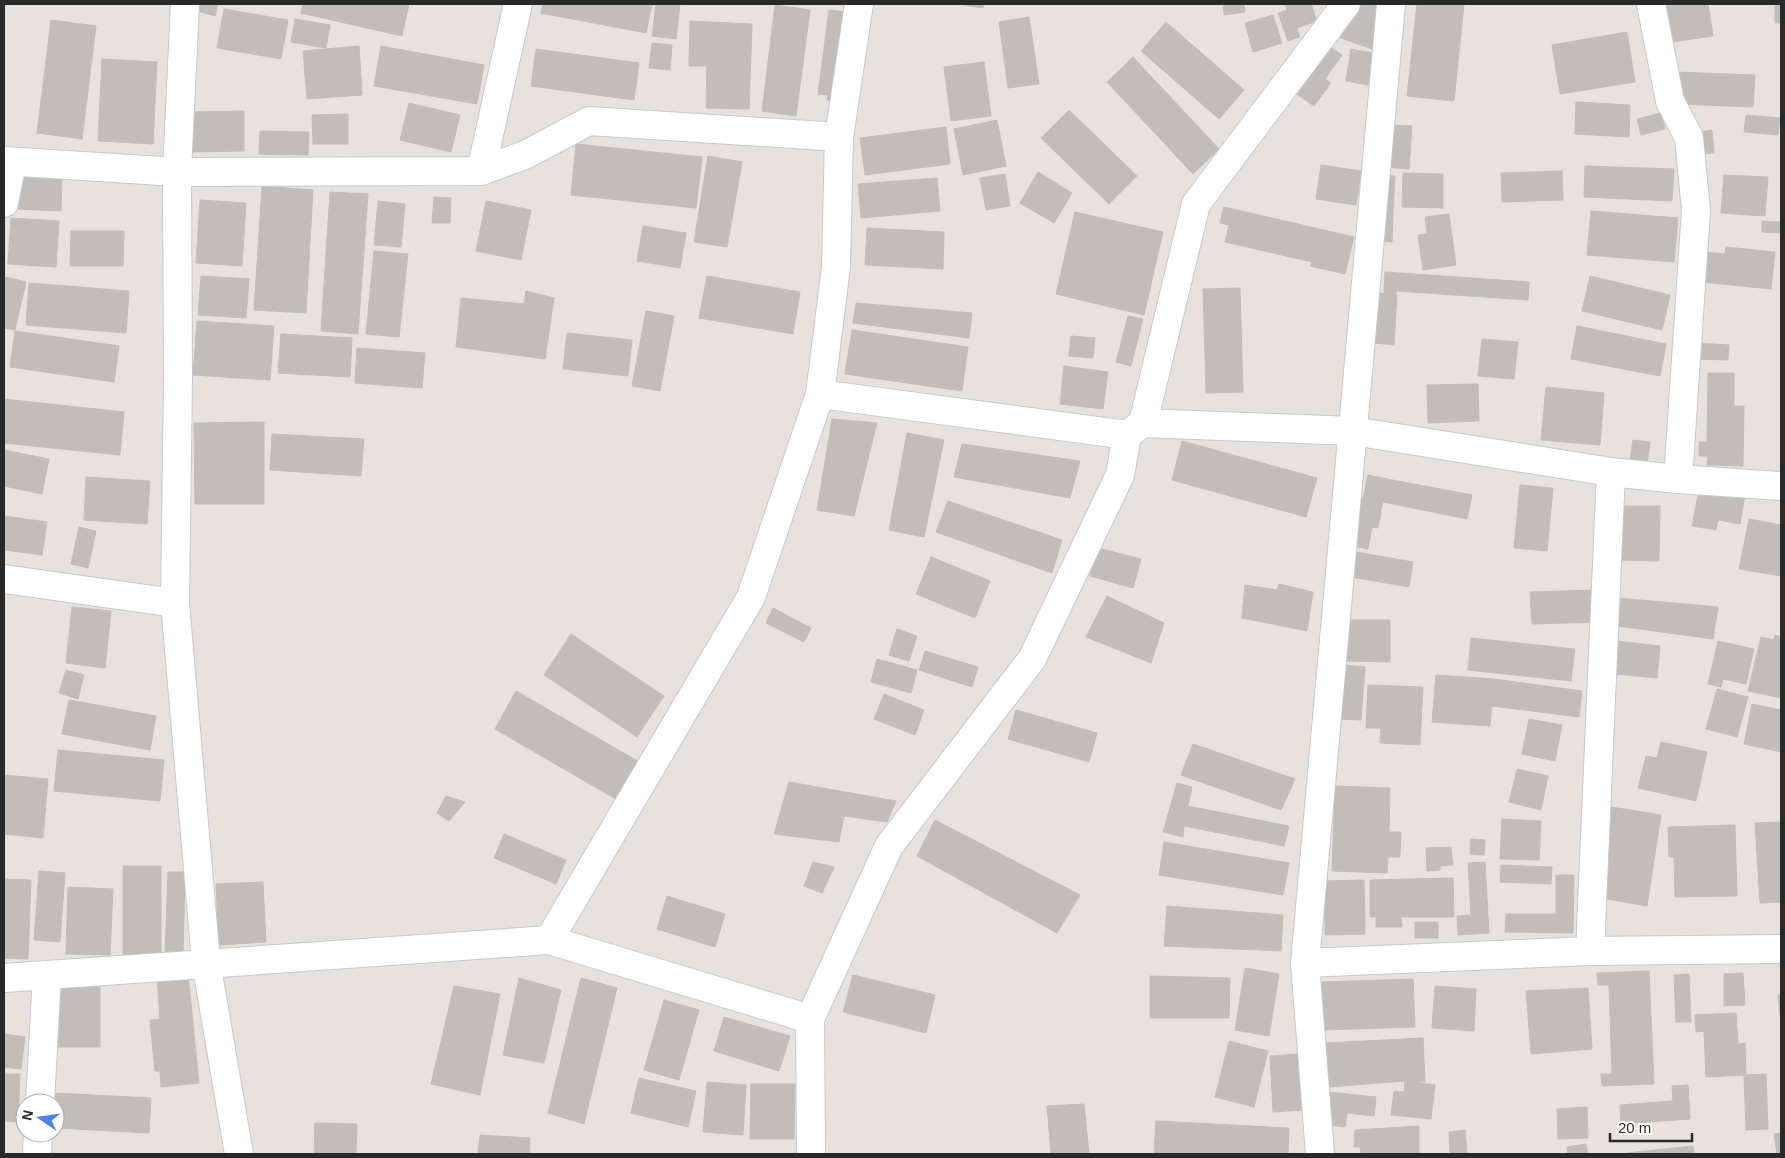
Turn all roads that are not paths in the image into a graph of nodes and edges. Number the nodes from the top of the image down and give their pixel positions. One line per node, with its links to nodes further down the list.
1 (185, 4): 10 (street)
2 (518, 4): 9 (street)
3 (860, 4): 7 (street)
4 (1346, 4): 13 (street)
5 (1391, 4): 14 (street)
6 (1651, 4): 16 (street)
7 (839, 137): 9 (street); 12 (street)
8 (8, 162): 10 (street); 11 (street)
9 (481, 171): 10 (street)
10 (177, 172): 19 (street)
11 (4, 203)
12 (820, 394): 13 (street); 20 (street)
13 (1135, 429): 14 (street); 27 (street)
14 (1353, 432): 15 (street); 24 (street)
15 (1611, 472): 16 (street); 22 (street)
16 (1678, 479): 17 (street)
17 (1781, 486)
18 (4, 579): 19 (street)
19 (175, 603): 23 (street)
20 (549, 940): 23 (street); 27 (street)
21 (1781, 949): 22 (street)
22 (1590, 951): 24 (street)
23 (206, 962): 25 (street); 29 (street)
24 (1305, 963): 31 (street)
25 (47, 975): 26 (street); 28 (street)
26 (4, 978)
27 (810, 1019): 30 (street)
28 (41, 1093)
29 (240, 1154)
30 (811, 1154)
31 (1320, 1154)

